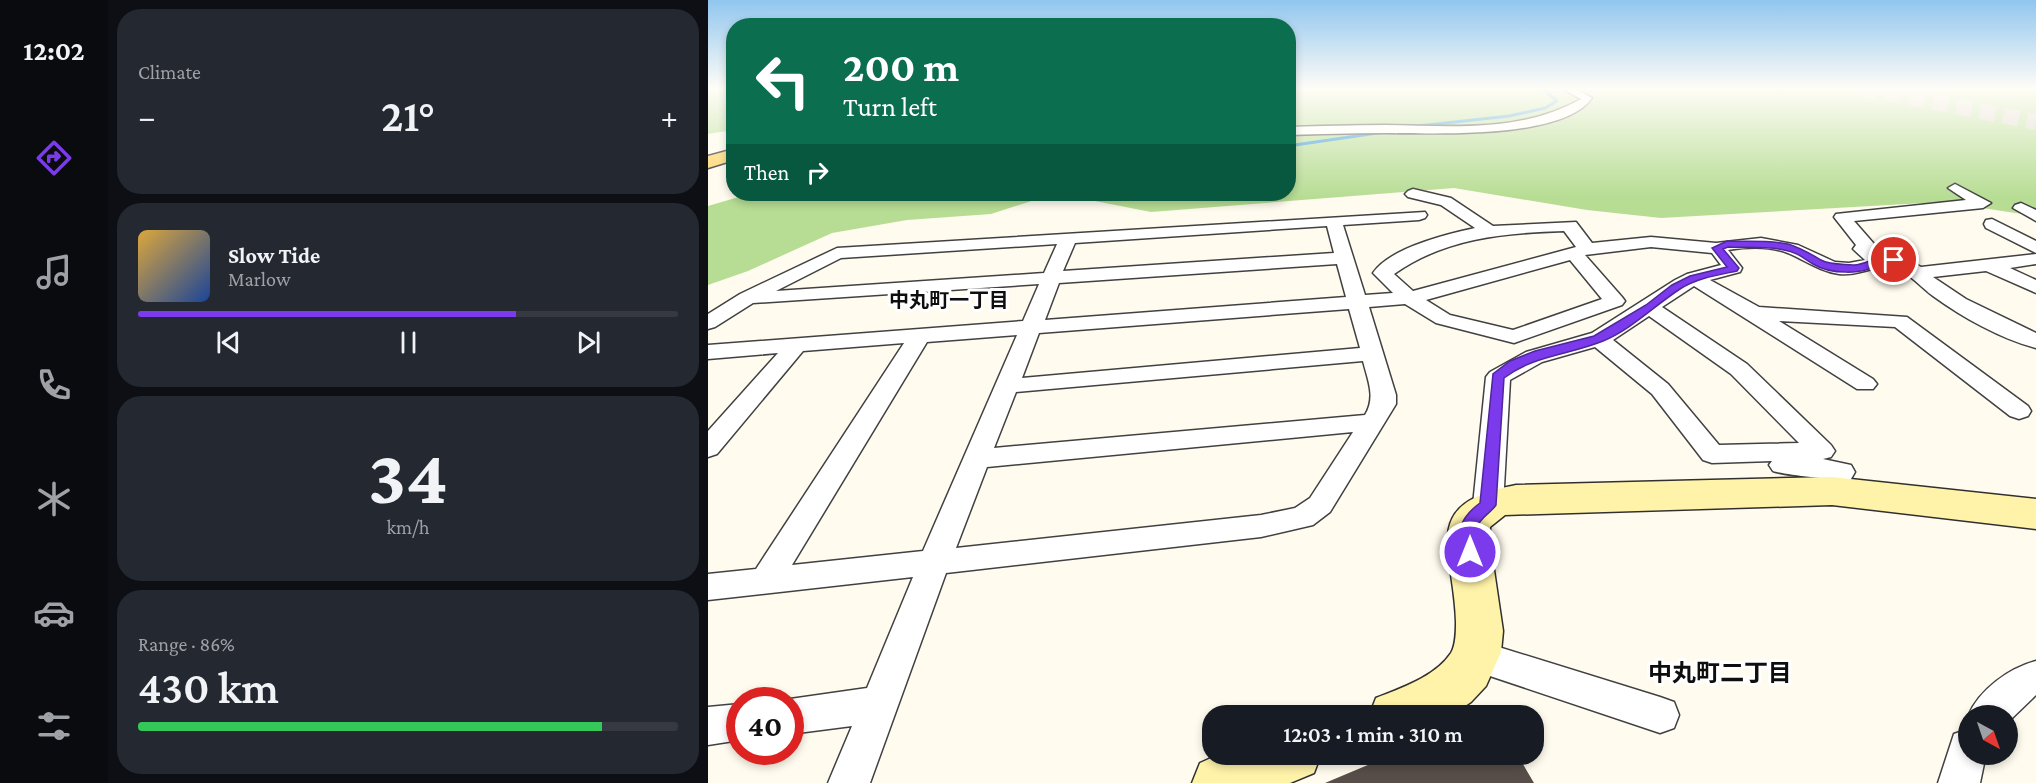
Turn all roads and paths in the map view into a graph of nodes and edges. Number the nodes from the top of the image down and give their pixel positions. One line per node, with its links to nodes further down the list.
1 (1519, 125): 2 (street)
2 (1296, 131)
3 (726, 156): 4 (main road)
4 (708, 162)
5 (1955, 188): 19 (street)
6 (1413, 194): 12 (street)
7 (2020, 208): 9 (street)
8 (1419, 215): 10 (street)
9 (2036, 216)
10 (1334, 221): 13 (street); 17 (street)
11 (1992, 224): 15 (street)
12 (1490, 231): 16 (street); 26 (street)
13 (1067, 240): 22 (street); 25 (street)
14 (1717, 248): 16 (street); 19 (street); 23 (street)
15 (2036, 248)
16 (1581, 250): 26 (street); 26 (street)
17 (1342, 258): 22 (street); 27 (street)
18 (2036, 259): 20 (street)
19 (1877, 260): 21 (street)
20 (1989, 265): 21 (street); 24 (street)
21 (1920, 273): 34 (street)
22 (1052, 278): 25 (street); 31 (street)
23 (1694, 278): 28 (street); 29 (street)
24 (2036, 287)
25 (747, 298): 30 (street)
26 (1409, 298): 27 (street)
27 (1356, 302): 31 (street); 37 (street)
28 (1650, 308): 33 (street); 43 (street)
29 (1754, 313): 38 (street); 40 (street)
30 (708, 323)
31 (1031, 327): 32 (street); 39 (street)
32 (920, 336): 35 (street); 49 (street)
33 (1599, 339): 43 (street); 46 (street)
34 (2036, 341)
35 (796, 346): 36 (street); 42 (street)
36 (708, 352)
37 (1372, 354): 39 (street); 41 (street)
38 (1865, 384)
39 (1008, 386): 44 (street)
40 (2019, 411)
41 (1372, 422): 44 (street); 48 (street)
42 (708, 448)
43 (1712, 454): 45 (street)
44 (976, 459): 48 (street)
45 (1840, 472)
46 (1488, 505): 47 (street); 51 (street)
47 (2036, 514)
48 (934, 563): 49 (street); 53 (street)
49 (765, 581): 50 (street)
50 (708, 588)
51 (1476, 656): 54 (street); 57 (street)
52 (2036, 678): 55 (street)
53 (880, 704): 56 (street); 62 (street)
54 (1418, 705)
55 (1999, 705)
56 (804, 714)
57 (1660, 715)
58 (726, 724): 59 (street)
59 (708, 726)
60 (1266, 765): 63 (street)
61 (1964, 765): 64 (street)
62 (849, 783)
63 (1220, 783)
64 (1959, 783)

